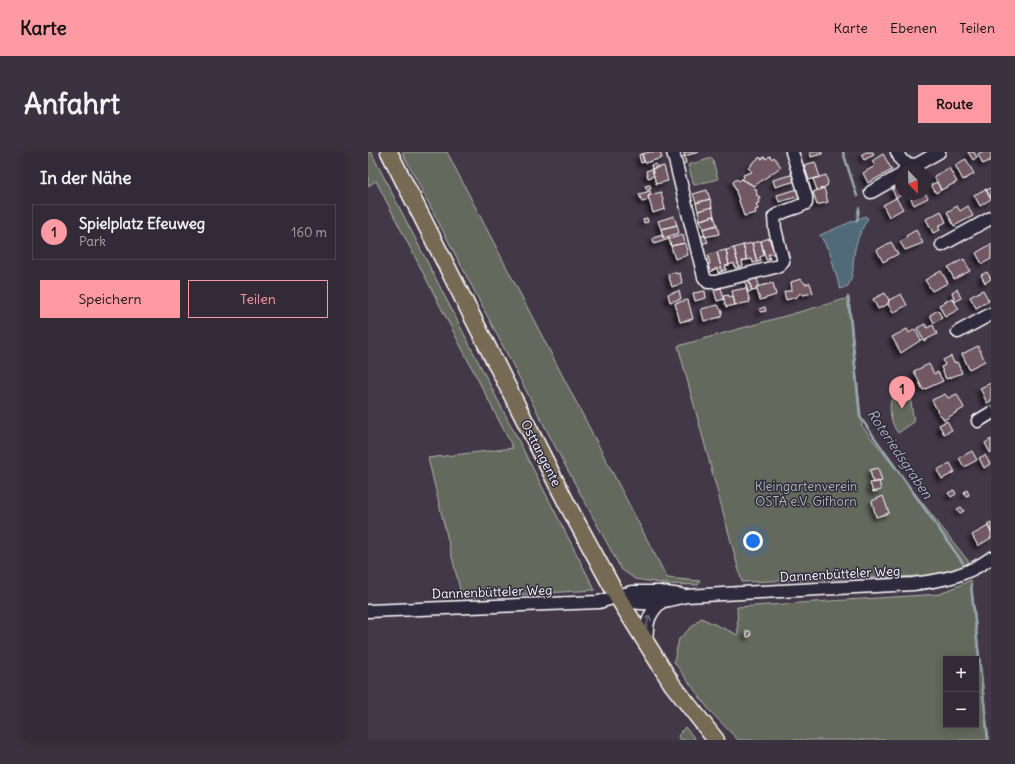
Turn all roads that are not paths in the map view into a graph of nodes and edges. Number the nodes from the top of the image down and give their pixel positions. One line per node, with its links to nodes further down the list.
1 (389, 152): 17 (main road, Osttangente)
2 (673, 152): 3 (street)
3 (792, 152)
4 (897, 152): 6 (street)
5 (939, 152): 7 (street)
6 (902, 164)
7 (918, 164)
8 (895, 176): 9 (street)
9 (871, 192)
10 (991, 218): 11 (street)
11 (942, 245)
12 (991, 314): 13 (street)
13 (958, 332)
14 (991, 413): 15 (street)
15 (978, 420)
16 (991, 558): 18 (street, Dannenbütteler Weg)
17 (617, 596): 18 (street, Dannenbütteler Weg); 19 (street, Dannenbütteler Weg); 20 (street, Dannenbütteler Weg); 21 (main road, Osttangente)
18 (686, 596): 19 (street, Dannenbütteler Weg)
19 (661, 602): 21 (street, one-way to 19)
20 (368, 611)
21 (646, 644): 22 (main road, Osttangente)
22 (716, 740)

